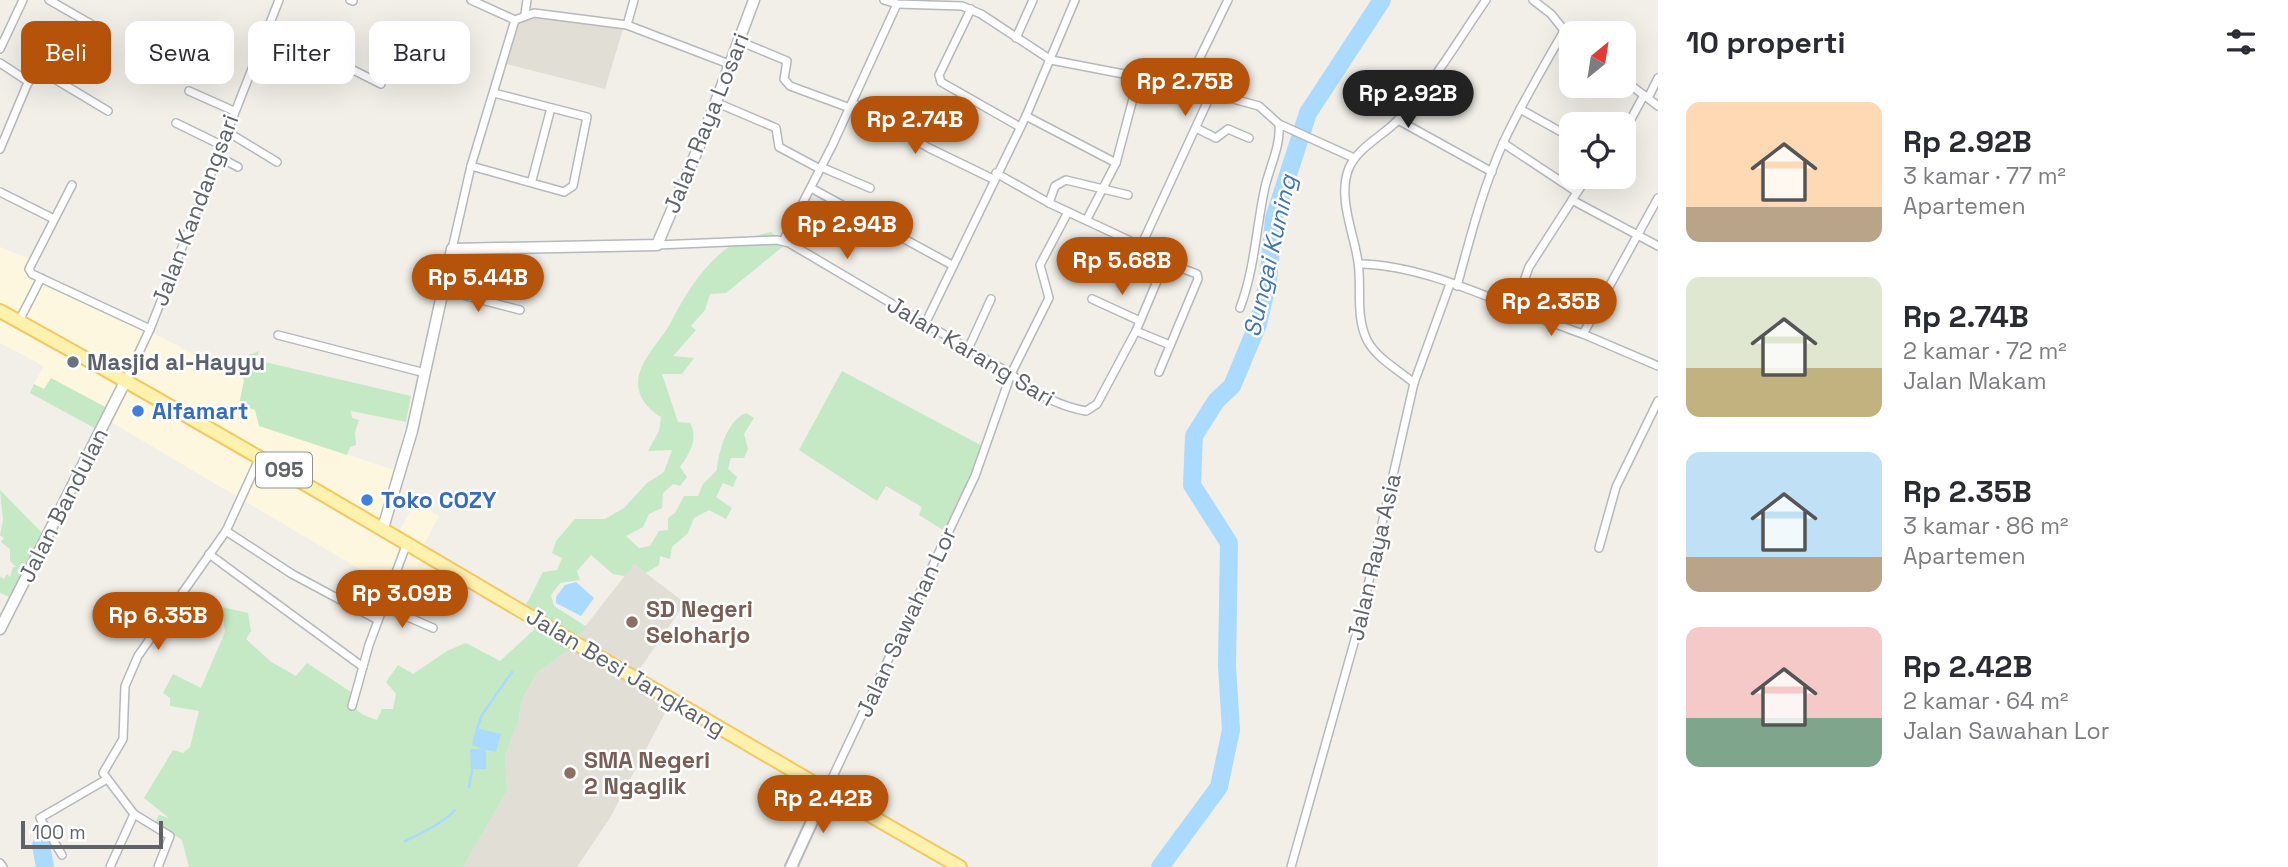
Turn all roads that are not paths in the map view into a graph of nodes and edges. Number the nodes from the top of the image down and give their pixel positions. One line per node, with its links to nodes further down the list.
1 (23, 0): 25 (street)
2 (49, 0): 18 (street)
3 (279, 0): 19 (street, Jalan Kandangsari)
4 (471, 0): 17 (street)
5 (527, 0): 16 (street)
6 (634, 0): 21 (street)
7 (754, 0): 24 (street, Jalan Raya Losari)
8 (884, 0): 14 (street)
9 (1033, 0): 22 (street)
10 (1075, 0): 26 (street)
11 (1228, 0): 35 (street)
12 (1486, 0): 50 (street)
13 (1533, 0): 20 (street)
14 (897, 4): 15 (street); 42 (street)
15 (971, 9): 22 (street); 53 (street)
16 (525, 14): 17 (street); 21 (street)
17 (515, 20): 38 (street)
18 (86, 21)
19 (270, 21)
20 (1559, 24)
21 (627, 25): 28 (street)
22 (1016, 38): 26 (street)
23 (1559, 40): 45 (street, Jalan Raya Asia)
24 (739, 41): 28 (street, Jalan Raya Losari); 42 (street)
25 (0, 49)
26 (1051, 60): 30 (street); 49 (street)
27 (0, 63): 31 (street)
28 (729, 64): 41 (street, Jalan Raya Losari)
29 (248, 76): 47 (street, Jalan Kandangsari)
30 (1139, 76): 35 (street); 64 (street)
31 (21, 77)
32 (1658, 78): 40 (street)
33 (28, 84): 60 (street)
34 (63, 84): 46 (street)
35 (1186, 86): 39 (street)
36 (1636, 89): 40 (street)
37 (189, 91): 47 (street)
38 (494, 93): 44 (street); 65 (street)
39 (1211, 94): 52 (street); 54 (street)
40 (1646, 96): 43 (street); 48 (street)
41 (715, 102): 67 (street); 87 (street, Jalan Raya Losari)
42 (852, 105): 67 (street); 69 (street)
43 (1658, 106)
44 (551, 108): 70 (street); 70 (street)
45 (1520, 109): 56 (street); 58 (street, Jalan Raya Asia)
46 (108, 111)
47 (234, 111): 55 (street, Jalan Kandangsari)
48 (1636, 112)
49 (1026, 116): 53 (street); 64 (street)
50 (1398, 120): 62 (street); 68 (street)
51 (176, 123): 59 (street)
52 (1279, 124): 62 (street); 99 (street)
53 (1020, 127): 69 (street)
54 (1196, 128): 57 (street); 88 (street)
55 (226, 131): 59 (street, Jalan Kandangsari); 63 (street)
56 (1559, 131)
57 (1249, 138)
58 (1503, 143): 68 (street, Jalan Raya Asia); 77 (street)
59 (221, 145): 61 (street, Jalan Kandangsari)
60 (0, 149)
61 (218, 156): 66 (street); 106 (street, Jalan Kandangsari)
62 (1354, 158): 92 (street)
63 (277, 162)
64 (1116, 163): 75 (street)
65 (471, 166): 70 (street); 90 (street)
66 (238, 167)
67 (821, 168): 72 (street); 73 (street)
68 (1492, 172): 95 (street, Jalan Raya Asia)
69 (994, 176): 81 (street); 93 (street)
70 (532, 180)
71 (72, 185): 83 (street)
72 (811, 188): 86 (street); 93 (street)
73 (870, 188)
74 (1579, 189): 77 (street)
75 (1101, 190): 78 (street); 81 (street); 84 (street)
76 (0, 192): 83 (street)
77 (1577, 192): 80 (street)
78 (1128, 195)
79 (1658, 198): 85 (street)
80 (1572, 200): 85 (street); 100 (street)
81 (1049, 203): 82 (street)
82 (1068, 212): 84 (street); 115 (street, Jalan Sawahan Lor)
83 (54, 219): 94 (street)
84 (1087, 219): 88 (street)
85 (1637, 236): 89 (street); 108 (street)
86 (783, 241): 87 (street); 105 (street, Jalan Karang Sari)
87 (657, 245): 90 (street)
88 (1141, 246): 91 (street)
89 (1658, 246)
90 (452, 249): 96 (street)
91 (1165, 262): 104 (street, Jalan Karang Sari); 110 (street)
92 (1359, 264): 95 (street); 117 (street)
93 (952, 265): 105 (street)
94 (41, 278): 103 (street); 106 (street)
95 (1454, 285): 100 (street); 117 (street, Jalan Raya Asia)
96 (443, 290): 101 (street); 114 (street)
97 (991, 299): 111 (street)
98 (1093, 299): 104 (street)
99 (1240, 308)
100 (1514, 309): 108 (street)
101 (520, 310)
102 (0, 311): 103 (main road, Jalan Besi Jangkang / 095)
103 (19, 321): 116 (main road, Jalan Besi Jangkang / 095)
104 (1140, 321): 107 (street, Jalan Karang Sari)
105 (925, 324): 111 (street, Jalan Karang Sari)
106 (150, 328): 116 (street, Jalan Kandangsari)
107 (1136, 331): 110 (street); 115 (street, Jalan Karang Sari)
108 (1583, 334): 112 (street)
109 (278, 335): 114 (street)
110 (1170, 345): 113 (street)
111 (968, 349): 115 (street, Jalan Karang Sari)
112 (1658, 366)
113 (1159, 372)
114 (425, 373): 120 (street)
115 (1011, 374): 132 (street, Jalan Sawahan Lor)
116 (126, 380): 119 (main road, Jalan Besi Jangkang / 095); 128 (street, Jalan Bandulan)
117 (1414, 383): 139 (street, Jalan Raya Asia)
118 (1658, 401): 123 (street)
119 (260, 456): 120 (main road, Jalan Besi Jangkang / 095); 121 (street)
120 (383, 528): 122 (main road, Jalan Besi Jangkang / 095)
121 (226, 531): 124 (street); 126 (street)
122 (407, 542): 125 (street); 132 (main road, Jalan Besi Jangkang / 095)
123 (1599, 548)
124 (209, 554): 129 (street); 131 (street)
125 (383, 606): 126 (street); 127 (street)
126 (378, 620): 129 (street)
127 (433, 628)
128 (0, 629)
129 (363, 667): 130 (street)
130 (352, 706)
131 (105, 776): 133 (street); 134 (street)
132 (827, 789): 137 (main road, Jalan Sawahan Lor); 138 (main road, Jalan Besi Jangkang / 095)
133 (134, 814): 135 (street); 136 (street)
134 (62, 855)
135 (110, 867)
136 (158, 867)
137 (790, 867)
138 (960, 867)
139 (1291, 867)

